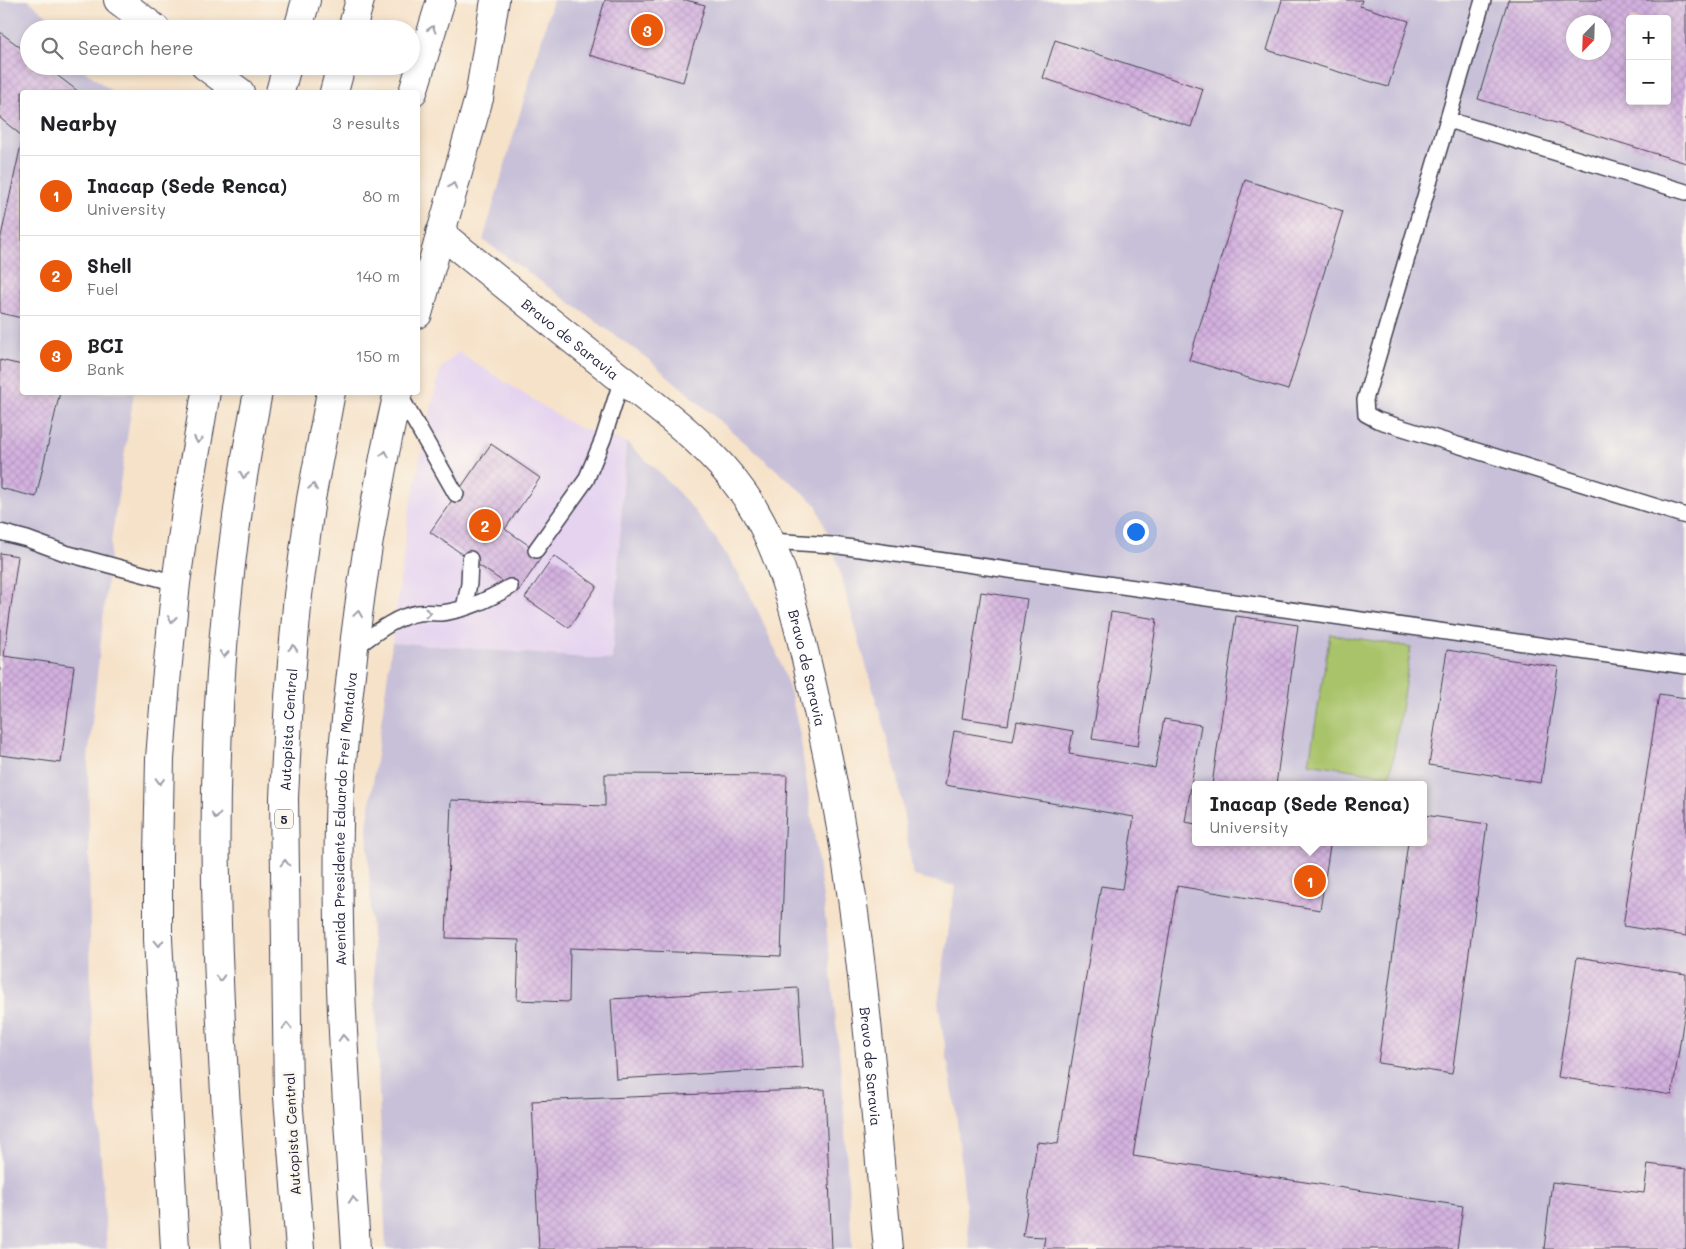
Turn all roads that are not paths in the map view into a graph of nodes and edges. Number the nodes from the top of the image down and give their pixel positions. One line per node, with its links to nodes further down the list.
1 (118, 0): 8 (main road)
2 (306, 0): 9 (main road)
3 (360, 0): 10 (main road)
4 (441, 0): 11 (main road, one-way to 4)
5 (496, 0): 20 (main road)
6 (508, 0): 20 (main road)
7 (1483, 0): 21 (lane)
8 (144, 20)
9 (300, 20)
10 (354, 20)
11 (420, 69)
12 (217, 75): 16 (main road)
13 (285, 75): 17 (main road)
14 (339, 75): 18 (main road)
15 (418, 75): 19 (main road, one-way to 15)
16 (237, 90)
17 (281, 90)
18 (335, 90)
19 (414, 90)
20 (479, 98): 23 (main road, one-way to 20)
21 (1448, 120): 22 (lane); 32 (lane)
22 (1686, 192)
23 (440, 233): 24 (main road); 25 (main road, Bravo de Saravia)
24 (420, 307)
25 (622, 379): 34 (main road, Bravo de Saravia); 35 (lane)
26 (205, 395): 37 (main road, one-way to 37)
27 (258, 395): 43 (main road, one-way to 43)
28 (330, 395): 44 (main road, Autopista Central / 5, one-way to 28)
29 (398, 395): 40 (main road, Avenida Presidente Eduardo Frei Montalva, one-way to 29)
30 (399, 395): 31 (lane)
31 (456, 494)
32 (1686, 516)
33 (0, 532): 37 (lane)
34 (771, 541): 41 (lane); 46 (main road, Bravo de Saravia)
35 (536, 550)
36 (470, 559): 39 (lane)
37 (176, 583): 42 (main road, one-way to 42)
38 (510, 586): 39 (lane)
39 (464, 608): 40 (lane, one-way to 39)
40 (354, 649): 45 (main road, Avenida Presidente Eduardo Frei Montalva, one-way to 40)
41 (1686, 666)
42 (175, 1249)
43 (236, 1249)
44 (300, 1249)
45 (356, 1249)
46 (888, 1249)

